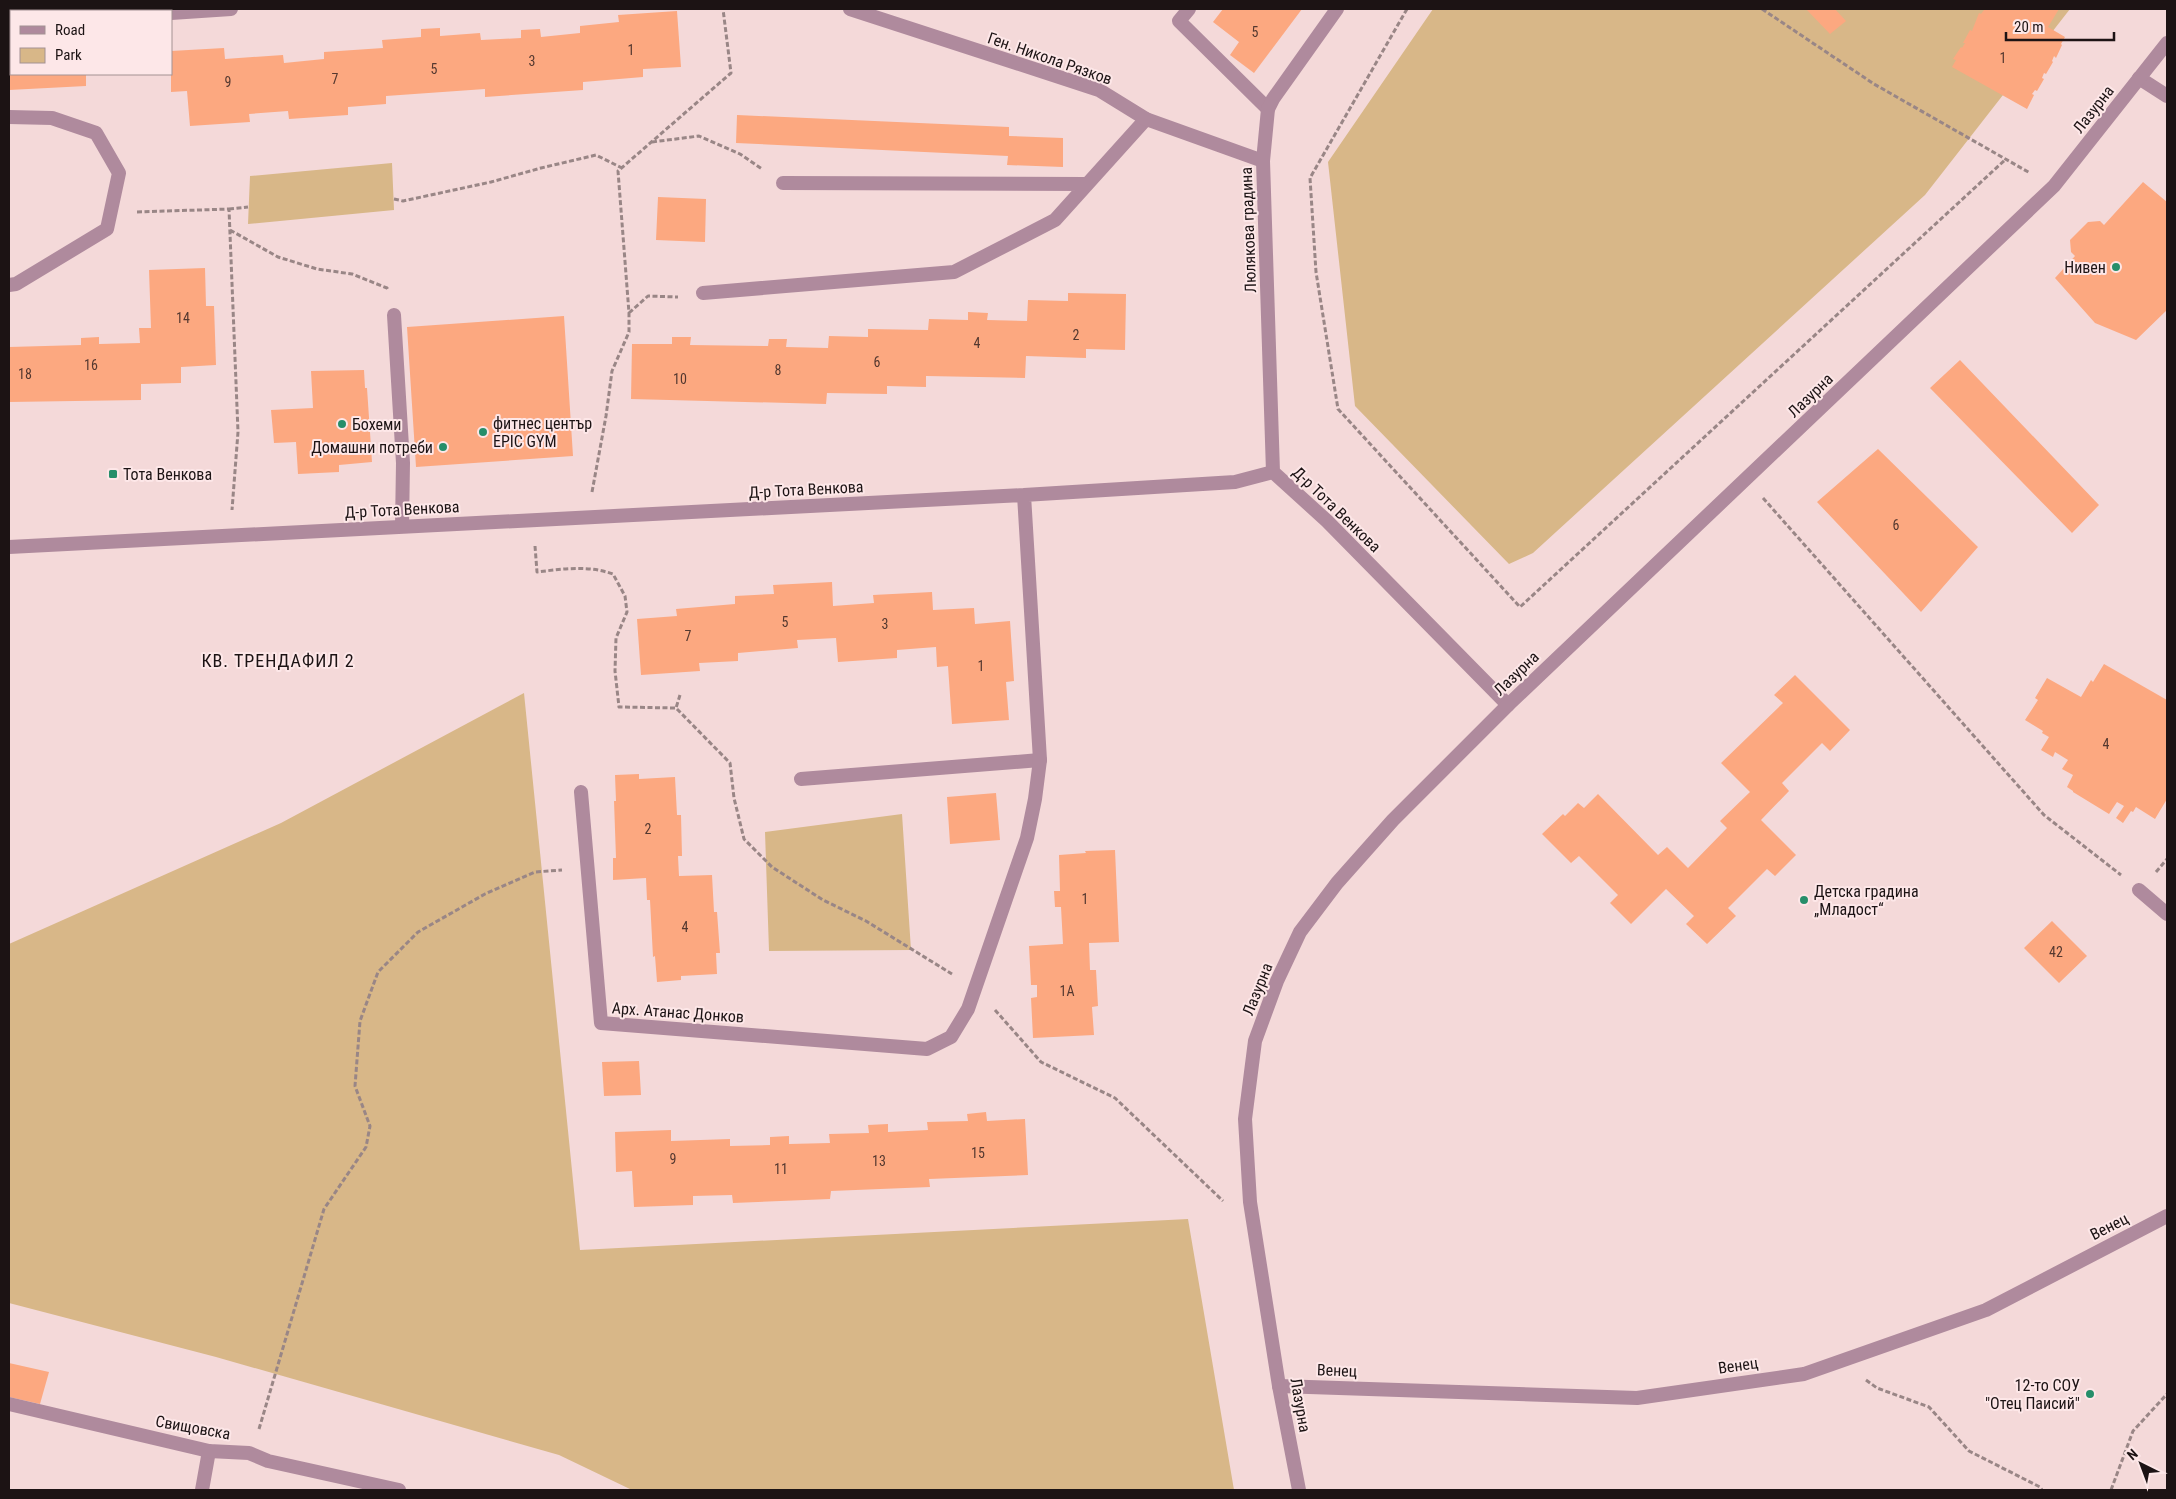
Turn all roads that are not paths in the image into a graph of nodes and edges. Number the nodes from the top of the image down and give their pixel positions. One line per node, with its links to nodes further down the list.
1 (231, 9): 5 (street)
2 (850, 9): 11 (street, Ген. Никола Рязков)
3 (1189, 9): 9 (street)
4 (1337, 9): 9 (street, Люлякова градина)
5 (172, 14)
6 (2167, 43): 7 (street, Лазурна)
7 (2139, 78): 8 (street); 22 (street, Лазурна)
8 (2167, 96)
9 (1268, 109): 12 (street, Люлякова градина)
10 (9, 117): 15 (street)
11 (1146, 119): 12 (street, Ген. Никола Рязков); 14 (street)
12 (1263, 161): 18 (street, Люлякова градина)
13 (783, 183): 14 (street)
14 (1085, 184): 16 (street)
15 (9, 285)
16 (703, 293)
17 (394, 315): 20 (street)
18 (1273, 472): 19 (street, Д-р Тота Венкова); 22 (street, Д-р Тота Венкова)
19 (1024, 496): 20 (street, Д-р Тота Венкова); 23 (street)
20 (402, 527): 21 (street, Д-р Тота Венкова)
21 (9, 547)
22 (1508, 705): 29 (street, Лазурна)
23 (1040, 760): 24 (street); 25 (street, Арх. Атанас Донков)
24 (801, 779)
25 (581, 792)
26 (2139, 890): 27 (street)
27 (2167, 914)
28 (2167, 1216): 29 (street, Венец)
29 (1279, 1386): 34 (street, Лазурна)
30 (9, 1404): 31 (street, Свищовска)
31 (209, 1451): 32 (street); 33 (street, Свищовска)
32 (202, 1490)
33 (399, 1490)
34 (1299, 1490)

